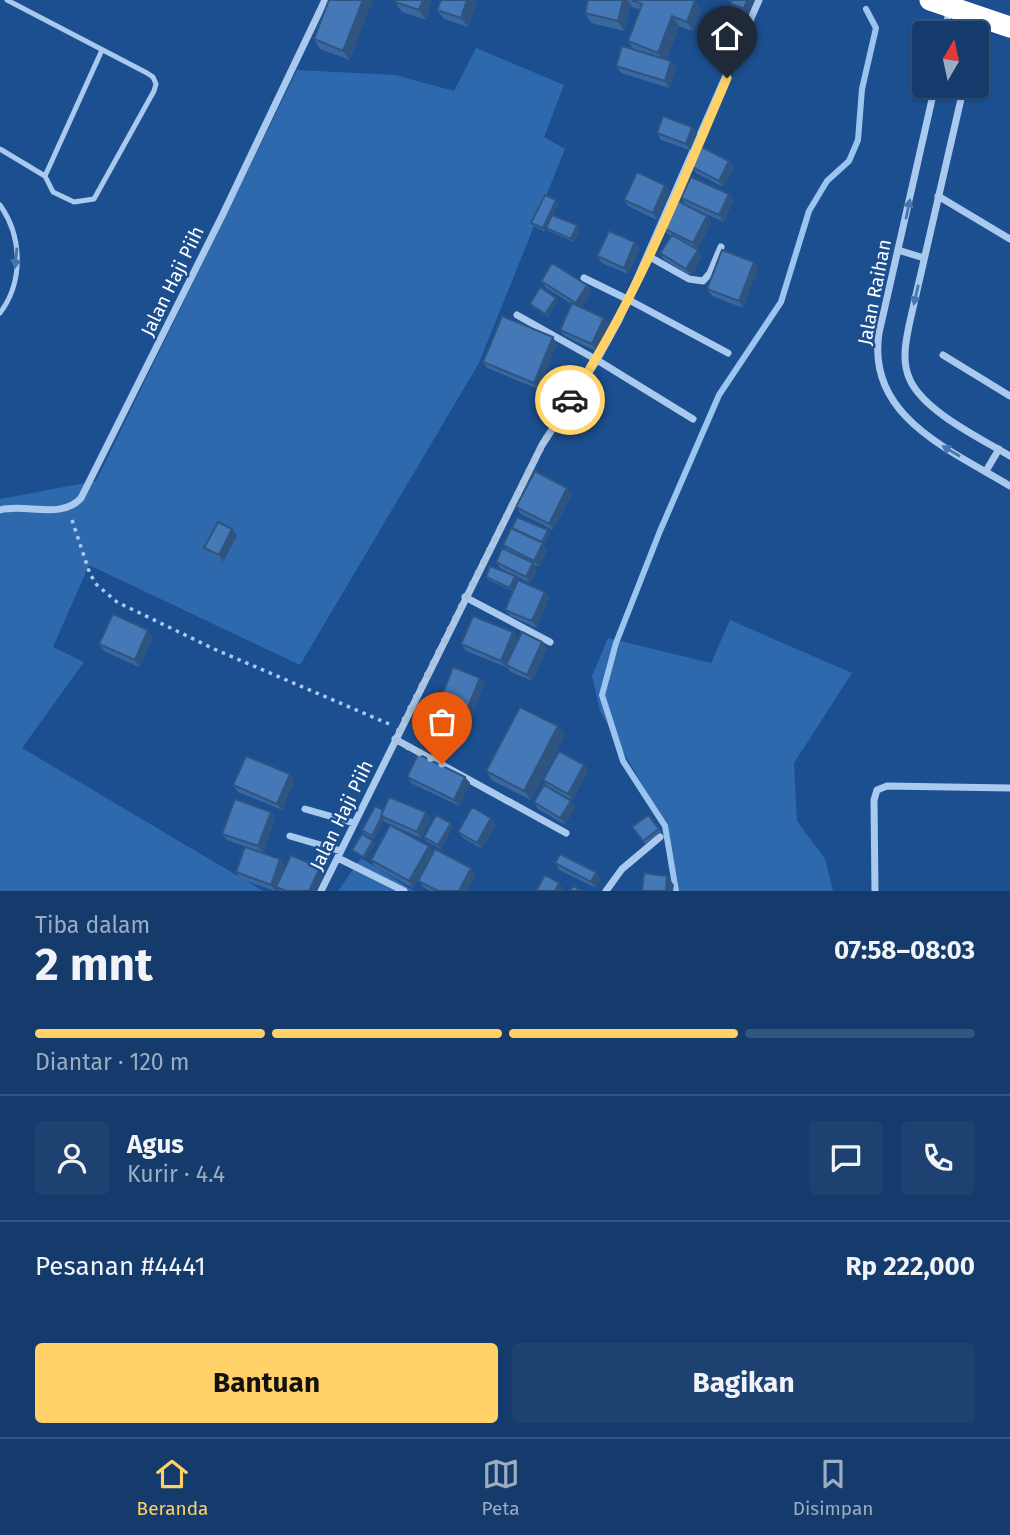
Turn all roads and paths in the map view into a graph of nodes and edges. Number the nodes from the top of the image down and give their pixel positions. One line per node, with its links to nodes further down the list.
1 (7, 0): 8 (lane)
2 (325, 0): 33 (street, Jalan Haji Piih)
3 (759, 0): 18 (street, Jalan Haji Piih)
4 (940, 4): 5 (highway)
5 (971, 21)
6 (989, 26): 7 (highway)
7 (1010, 27)
8 (102, 50): 12 (lane); 12 (lane)
9 (933, 98): 17 (street, Jalan Raihan, one-way to 9)
10 (961, 98): 13 (street)
11 (0, 149): 12 (lane)
12 (45, 176)
13 (938, 196): 15 (street); 19 (street)
14 (0, 205): 22 (lane, one-way to 22)
15 (1010, 239)
16 (721, 247): 18 (street)
17 (898, 250): 19 (street); 31 (street, Jalan Raihan, one-way to 17)
18 (648, 256): 21 (street, Jalan Haji Piih)
19 (924, 258): 29 (street, one-way to 29)
20 (584, 278): 21 (street)
21 (629, 300): 24 (street); 26 (street, Jalan Haji Piih)
22 (0, 313)
23 (517, 315): 26 (street)
24 (728, 353)
25 (943, 355): 27 (street)
26 (597, 360): 28 (street); 35 (street, Jalan Haji Piih)
27 (1010, 396)
28 (693, 419)
29 (999, 449): 30 (street); 31 (street)
30 (1010, 456)
31 (986, 471): 32 (street, Jalan Raihan)
32 (1010, 486)
33 (68, 508): 34 (street); 37 (path)
34 (0, 510)
35 (466, 597): 36 (street); 37 (street, Jalan Haji Piih)
36 (550, 642)
37 (400, 729): 38 (street, Jalan Haji Piih)
38 (395, 740): 41 (street, Jalan Haji Piih); 42 (street)
39 (1010, 788): 49 (street)
40 (305, 809): 41 (street)
41 (354, 824): 45 (street, Jalan Haji Piih)
42 (566, 833)
43 (290, 836): 45 (street)
44 (660, 837): 48 (street)
45 (340, 855): 46 (street, Jalan Haji Piih); 47 (street)
46 (321, 891)
47 (404, 891)
48 (606, 891)
49 (875, 891)

